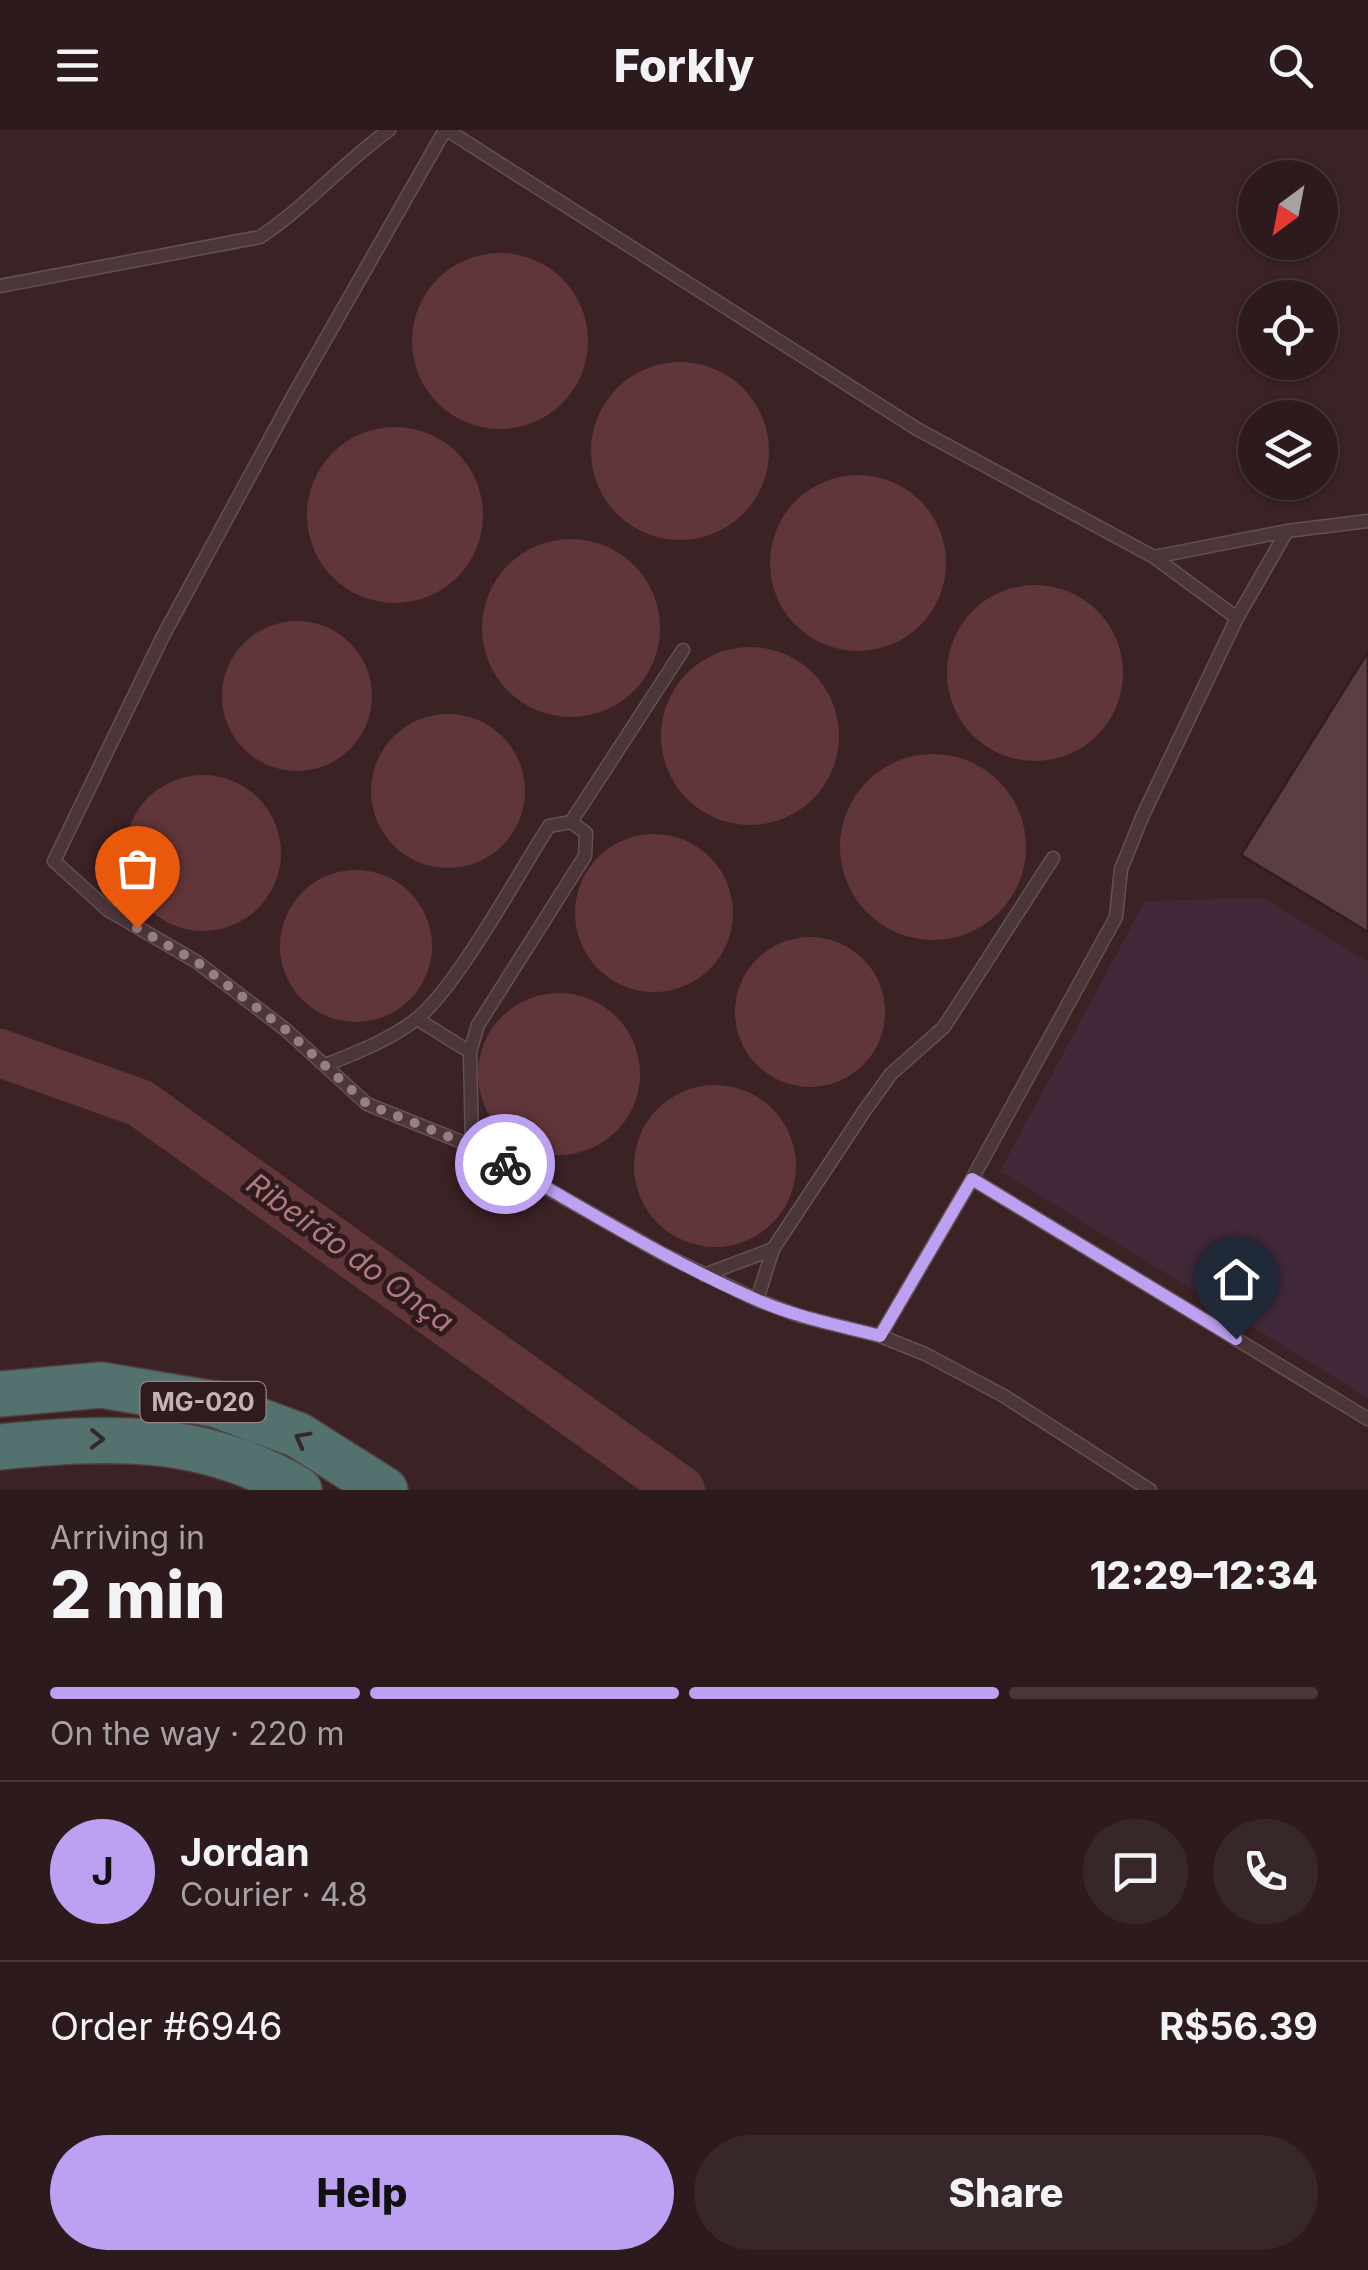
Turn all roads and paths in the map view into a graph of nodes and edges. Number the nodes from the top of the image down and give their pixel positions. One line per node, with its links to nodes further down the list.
1 (388, 130): 3 (lane)
2 (446, 130): 6 (lane); 13 (lane)
3 (0, 286)
4 (1368, 521): 5 (lane)
5 (1287, 532): 6 (lane); 7 (lane)
6 (1154, 557): 7 (lane)
7 (1237, 618): 15 (lane)
8 (683, 650): 9 (lane)
9 (572, 822): 11 (lane); 12 (lane)
10 (1053, 858): 16 (lane)
11 (417, 1019): 12 (lane); 13 (lane)
12 (470, 1052): 14 (lane)
13 (325, 1065): 14 (lane)
14 (472, 1146): 17 (lane)
15 (972, 1179): 19 (lane); 21 (lane)
16 (773, 1249): 17 (lane); 18 (lane)
17 (704, 1275): 18 (lane)
18 (757, 1300): 19 (lane)
19 (880, 1336): 25 (lane)
20 (0, 1394): 24 (highway, MG-020, one-way to 20)
21 (1368, 1419)
22 (0, 1447): 23 (highway, MG-020, one-way to 23)
23 (300, 1490)
24 (385, 1490)
25 (1150, 1490)

